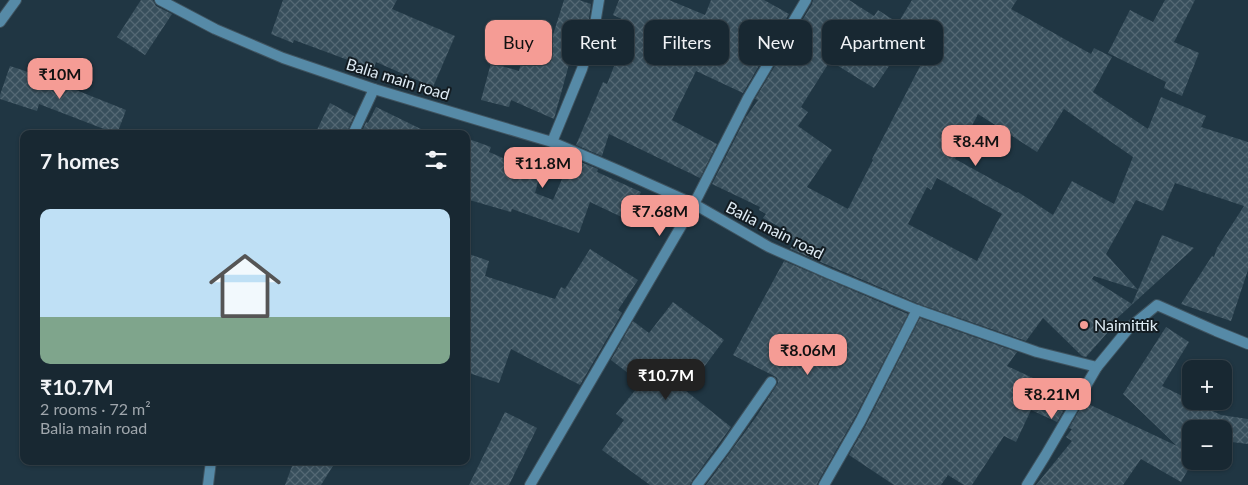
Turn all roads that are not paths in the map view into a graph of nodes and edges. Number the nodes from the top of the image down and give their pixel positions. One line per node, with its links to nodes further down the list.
1 (16, 0): 5 (street)
2 (161, 0): 6 (street, Balia main road)
3 (599, 0): 8 (street)
4 (806, 0): 9 (street)
5 (0, 22)
6 (374, 89): 7 (street); 8 (street, Balia main road)
7 (356, 130)
8 (552, 142): 9 (street, Balia main road)
9 (694, 204): 10 (street, Balia main road); 16 (street)
10 (917, 310): 12 (street, Balia main road); 18 (street)
11 (1248, 344): 12 (street)
12 (1097, 367): 19 (street)
13 (771, 382): 17 (street)
14 (210, 465): 15 (street)
15 (208, 485)
16 (530, 485)
17 (696, 485)
18 (824, 485)
19 (1027, 485)

